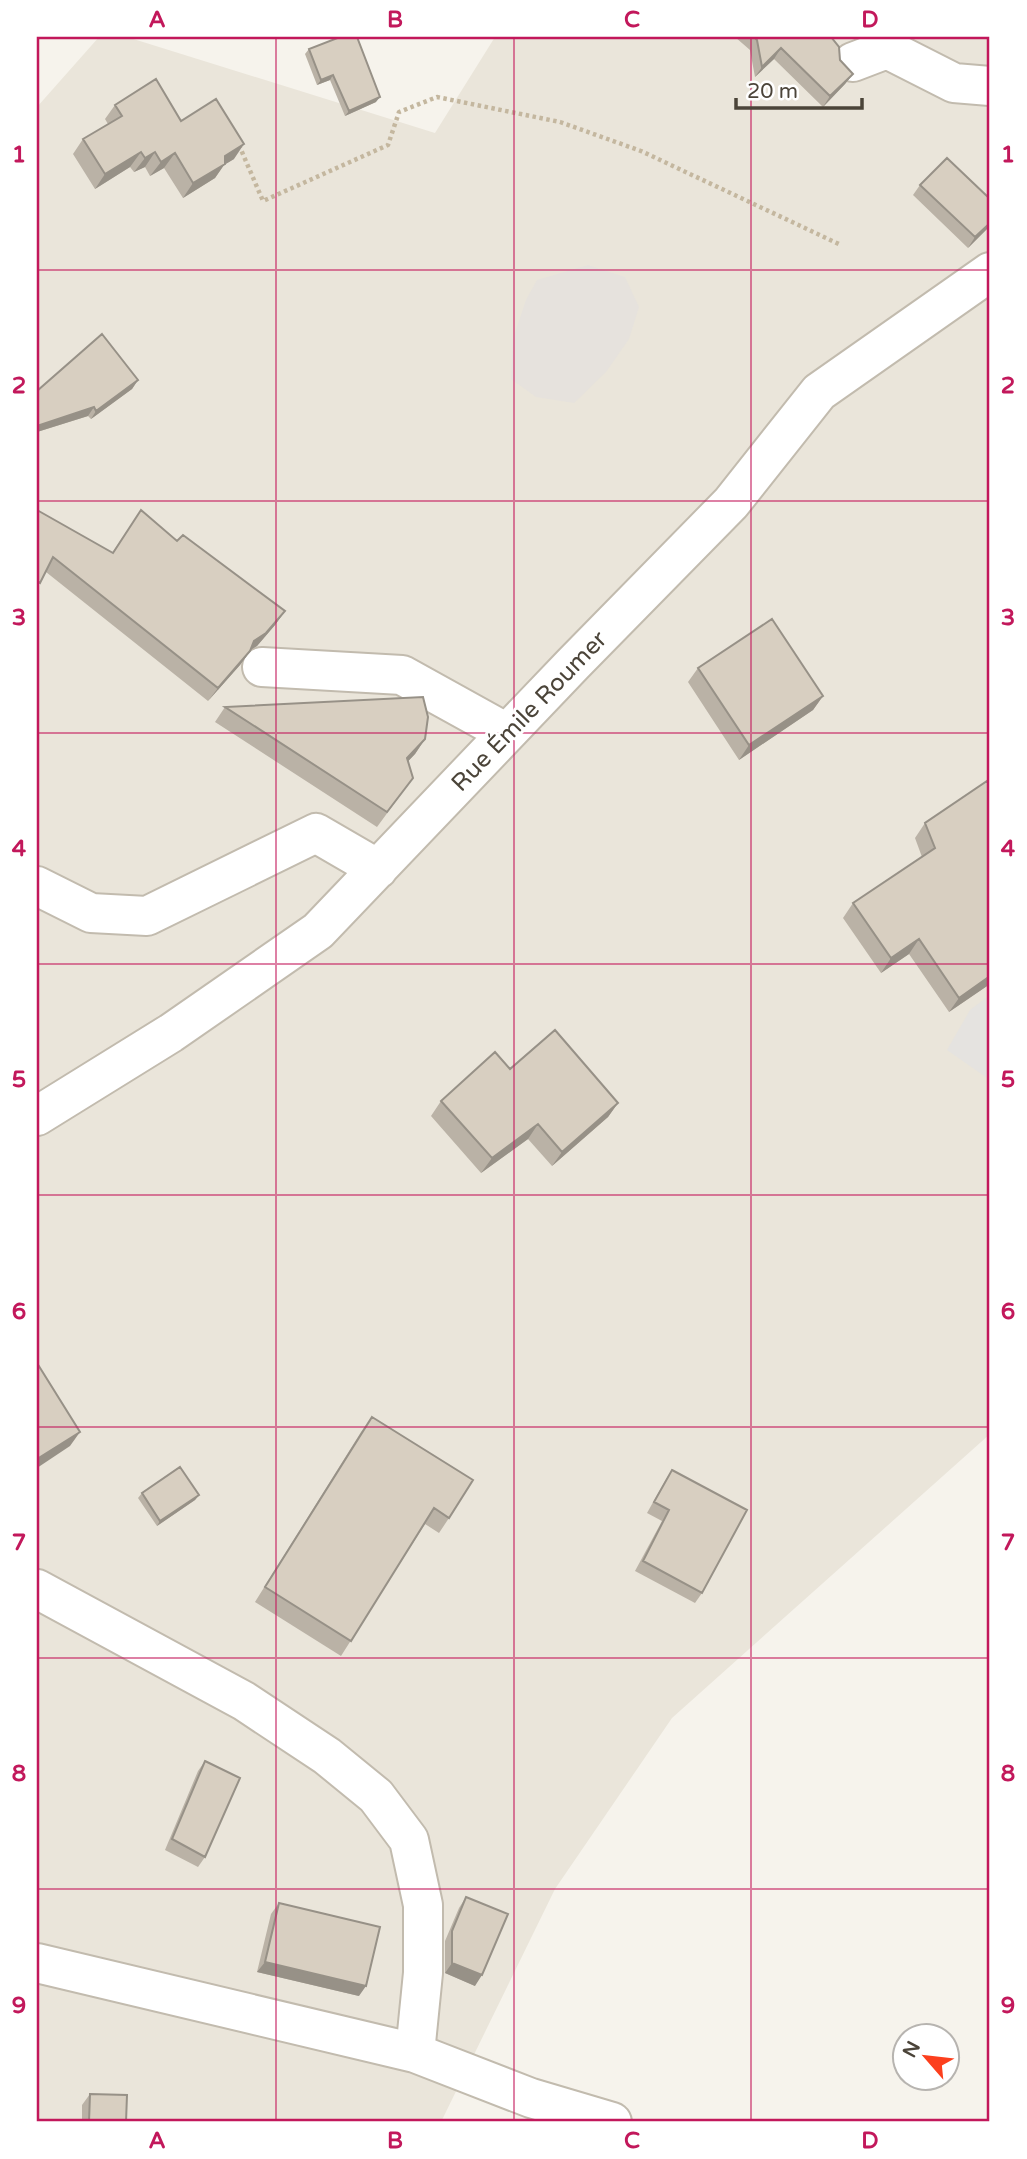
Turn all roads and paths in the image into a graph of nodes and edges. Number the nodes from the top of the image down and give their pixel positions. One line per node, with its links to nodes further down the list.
1 (853, 62): 2 (street)
2 (990, 86)
3 (237, 140): 4 (path)
4 (841, 245)
5 (990, 272): 7 (street, Rue Émile Roumer)
6 (262, 667): 7 (street)
7 (507, 733): 8 (street, Rue Émile Roumer)
8 (378, 869): 9 (street); 10 (street, Rue Émile Roumer)
9 (37, 886)
10 (37, 1116)
11 (41, 1600): 13 (street)
12 (37, 1963): 13 (street)
13 (415, 2053): 14 (street)
14 (612, 2122)

